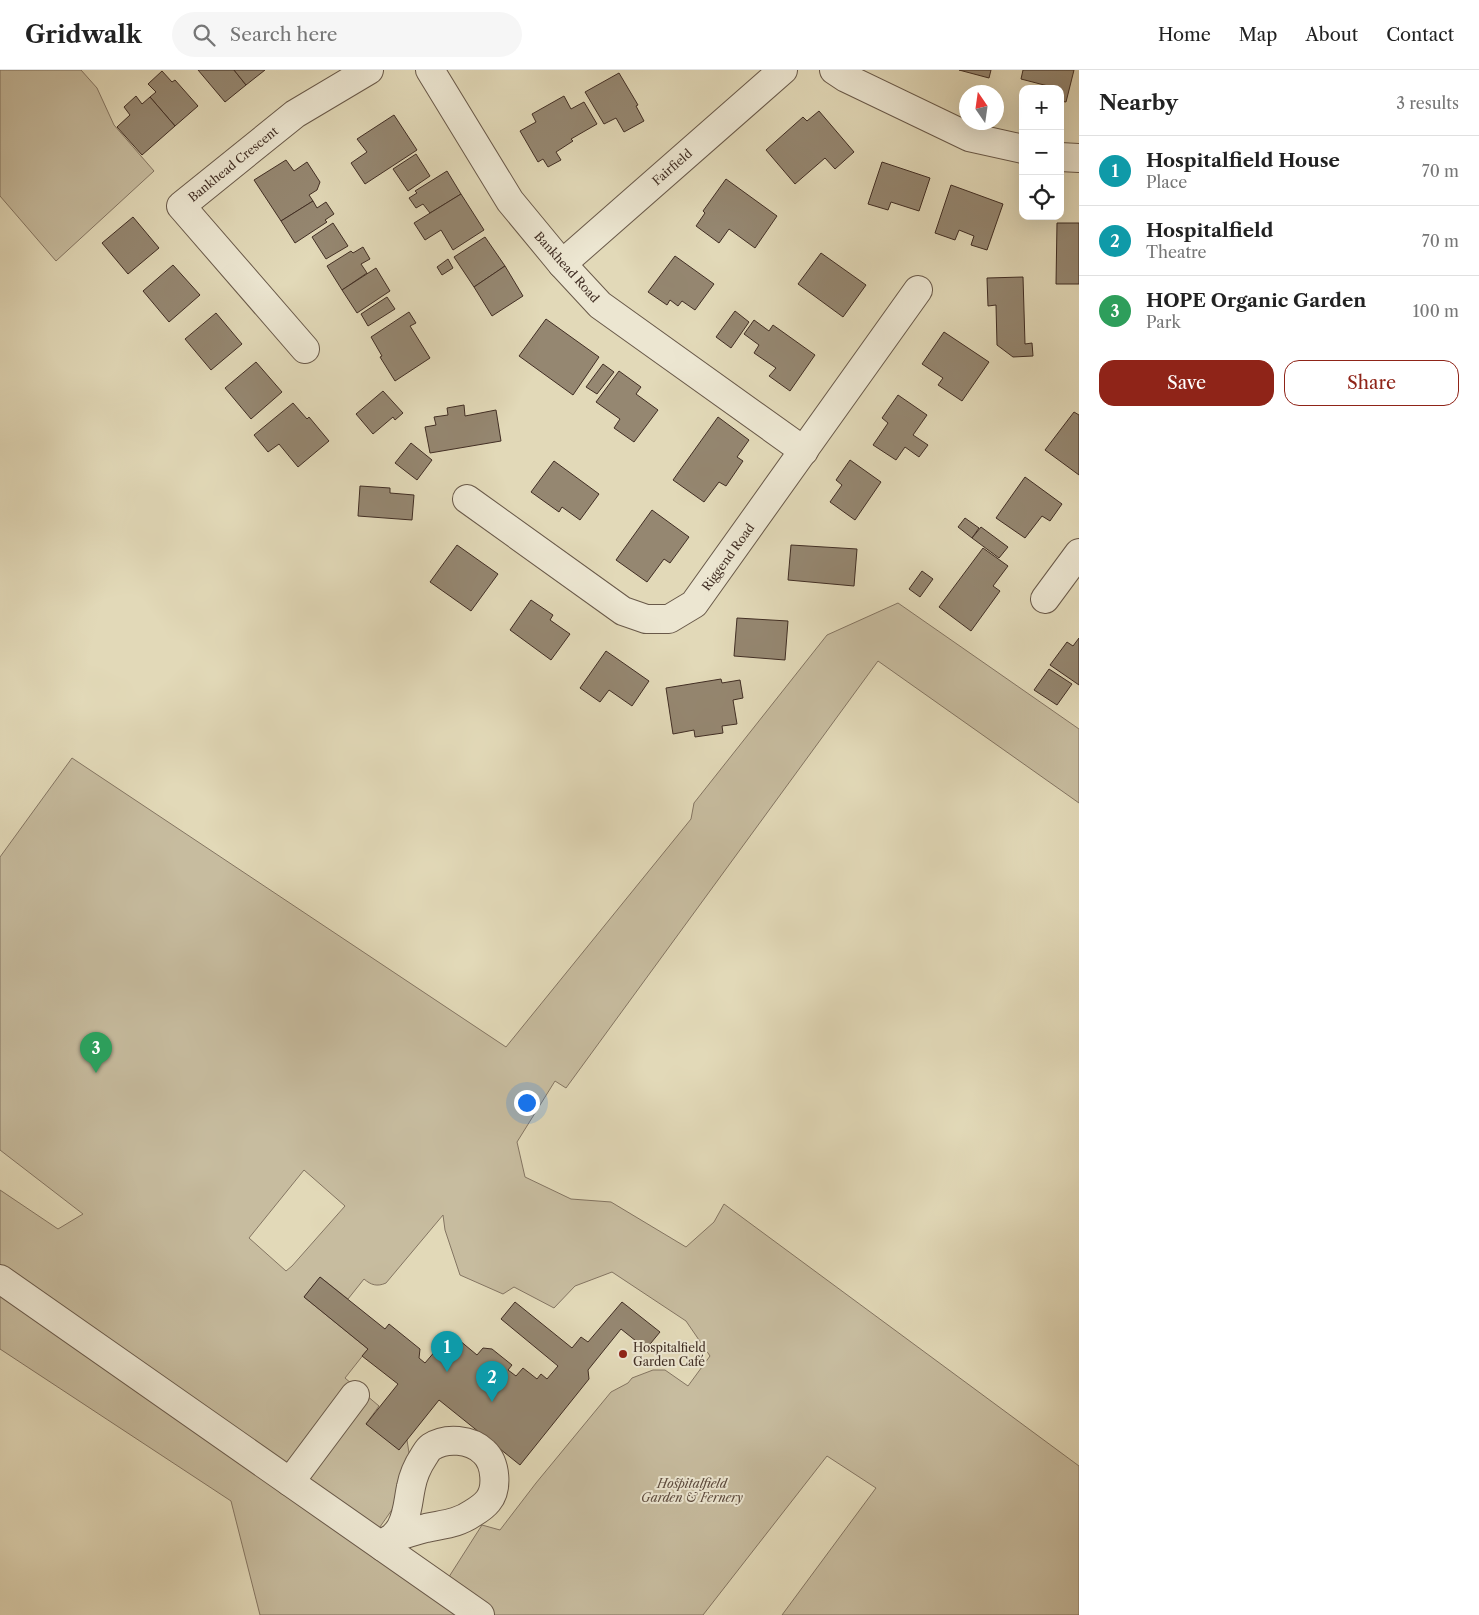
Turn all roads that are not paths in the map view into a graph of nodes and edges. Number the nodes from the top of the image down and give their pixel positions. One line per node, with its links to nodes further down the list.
1 (368, 70): 10 (street, Bankhead Crescent)
2 (430, 70): 8 (street, Bankhead Road)
3 (783, 70): 8 (street, Fairfield)
4 (834, 70): 5 (street)
5 (1019, 148)
6 (1064, 157): 7 (street)
7 (1079, 158)
8 (562, 264): 11 (street, Bankhead Road)
9 (918, 290): 11 (street, Riggend Road)
10 (305, 349)
11 (804, 451): 12 (street, Riggend Road)
12 (467, 499)
13 (1079, 553): 14 (street)
14 (1046, 599)
15 (0, 1279): 17 (street)
16 (355, 1395): 17 (street)
17 (290, 1482): 18 (street)
18 (480, 1615)

